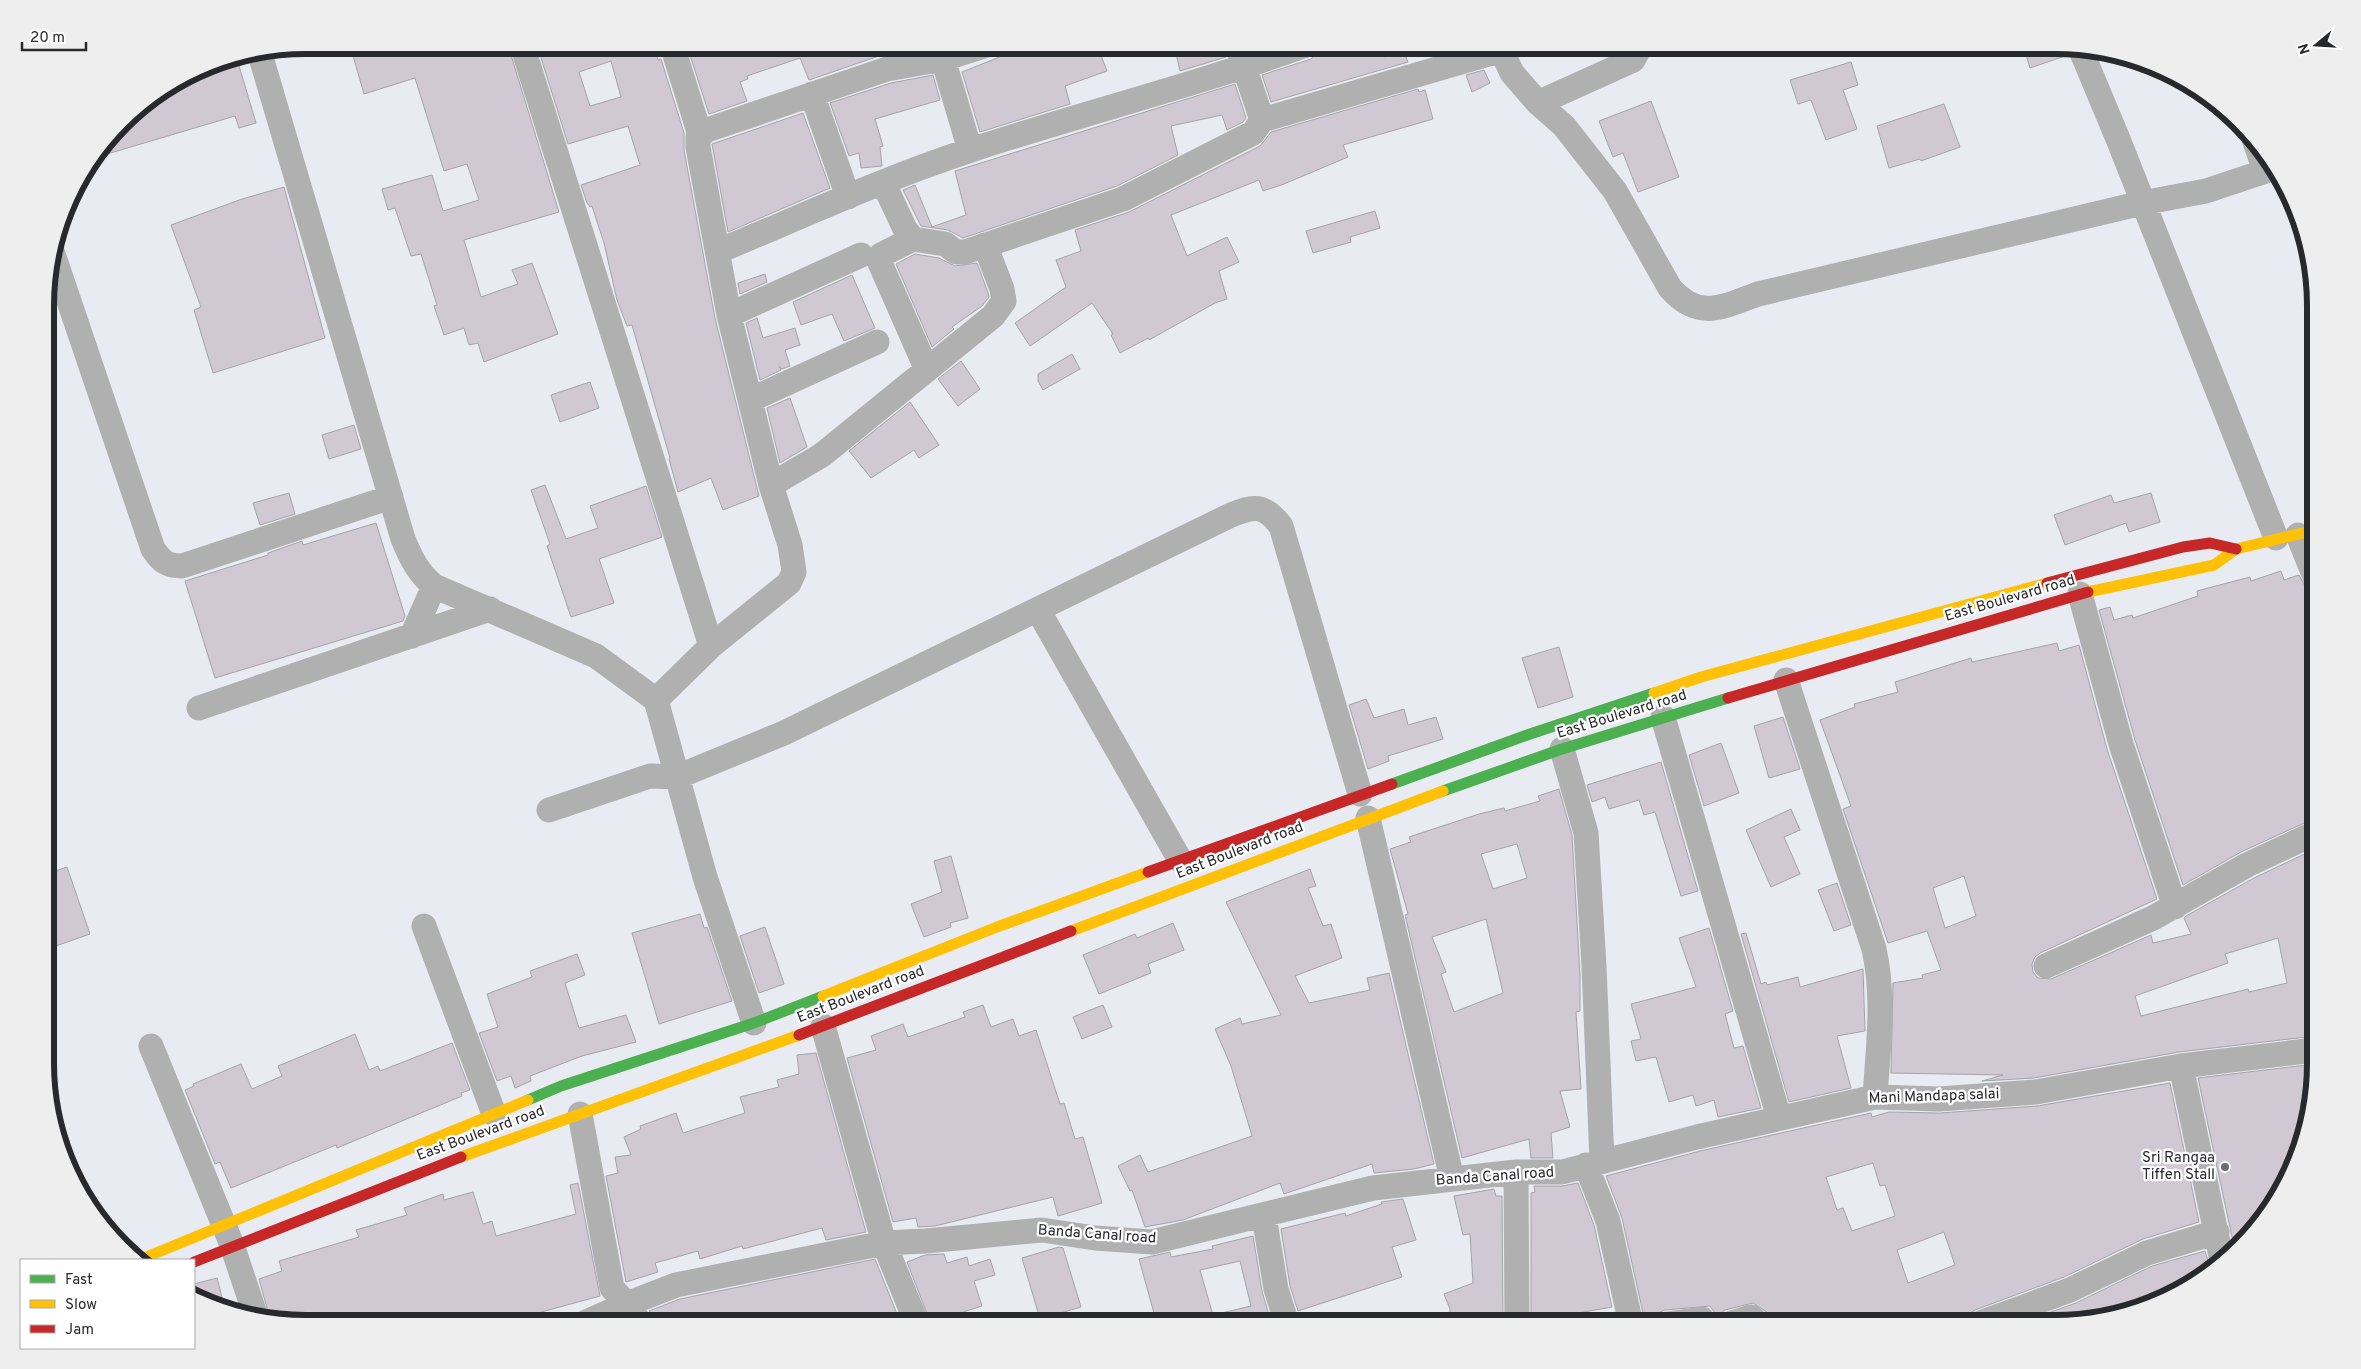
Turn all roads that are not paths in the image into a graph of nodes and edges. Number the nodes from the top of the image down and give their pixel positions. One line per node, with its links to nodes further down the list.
1 (525, 54): 39 (street)
2 (675, 54): 14 (street)
3 (957, 54): 10 (street)
4 (1477, 54): 13 (street)
5 (1503, 54): 12 (street)
6 (1636, 54): 12 (street)
7 (2083, 55): 19 (street)
8 (1241, 56): 13 (street); 15 (street)
9 (261, 58): 30 (street)
10 (943, 58): 11 (street); 15 (street)
11 (812, 94): 14 (street); 18 (street)
12 (1538, 103): 19 (street)
13 (1262, 120): 21 (street)
14 (700, 135): 22 (street)
15 (970, 150): 17 (street)
16 (2267, 170): 19 (street)
17 (882, 182): 18 (street); 20 (street)
18 (848, 198): 22 (street)
19 (2142, 203): 31 (street)
20 (913, 239): 21 (street); 27 (street)
21 (985, 245): 27 (street)
22 (719, 251): 25 (street)
23 (861, 255): 25 (street)
24 (57, 266): 30 (street)
25 (729, 315): 28 (street)
26 (877, 342): 28 (street)
27 (927, 370): 29 (street)
28 (750, 400): 29 (street)
29 (771, 485): 39 (street)
30 (390, 497): 34 (street)
31 (2297, 534): 32 (main road, East Boulevard road); 33 (street)
32 (2236, 549): 35 (main road, East Boulevard road); 46 (main road)
33 (2307, 558)
34 (434, 586): 36 (street); 38 (street)
35 (2080, 594): 40 (main road, East Boulevard road); 51 (street)
36 (490, 610): 38 (street); 41 (street)
37 (1038, 610): 45 (street); 46 (street); 50 (street)
38 (412, 636): 42 (street)
39 (711, 646): 41 (street)
40 (1786, 680): 43 (main road, East Boulevard road); 59 (street)
41 (656, 700): 45 (street)
42 (199, 708)
43 (1663, 717): 44 (main road, East Boulevard road); 62 (street)
44 (1562, 749): 48 (main road, East Boulevard road); 63 (street)
45 (677, 777): 47 (street); 54 (street)
46 (1360, 794): 50 (main road)
47 (549, 810)
48 (1368, 818): 55 (main road, East Boulevard road); 65 (street)
49 (2307, 837): 51 (street)
50 (1180, 860): 54 (main road)
51 (2175, 907): 53 (street)
52 (424, 926): 60 (street)
53 (2046, 966)
54 (754, 1023): 60 (main road)
55 (823, 1026): 61 (main road, East Boulevard road); 69 (street)
56 (151, 1046): 68 (street)
57 (2307, 1051): 58 (street, Mani Mandapa salai)
58 (2181, 1066): 59 (street, Mani Mandapa salai); 67 (street)
59 (1874, 1097): 62 (street, Mani Mandapa salai)
60 (494, 1114): 68 (main road)
61 (580, 1114): 68 (main road, East Boulevard road); 73 (street)
62 (1779, 1118): 63 (street, Mani Mandapa salai)
63 (1594, 1163): 64 (street, Banda Canal road); 80 (street)
64 (1516, 1172): 65 (street, Banda Canal road); 79 (street)
65 (1452, 1179): 66 (street, Banda Canal road)
66 (1264, 1216): 69 (street, Banda Canal road); 78 (street)
67 (2217, 1232): 70 (street); 81 (street)
68 (228, 1234): 71 (main road); 72 (main road, East Boulevard road); 74 (street)
69 (884, 1243): 73 (street, Banda Canal road); 77 (street)
70 (2221, 1253)
71 (146, 1258)
72 (195, 1261)
73 (627, 1304): 75 (street, Banda Canal road); 76 (street)
74 (253, 1309)
75 (602, 1315)
76 (634, 1315)
77 (913, 1315)
78 (1284, 1315)
79 (1517, 1315)
80 (1628, 1315)
81 (2004, 1315)

